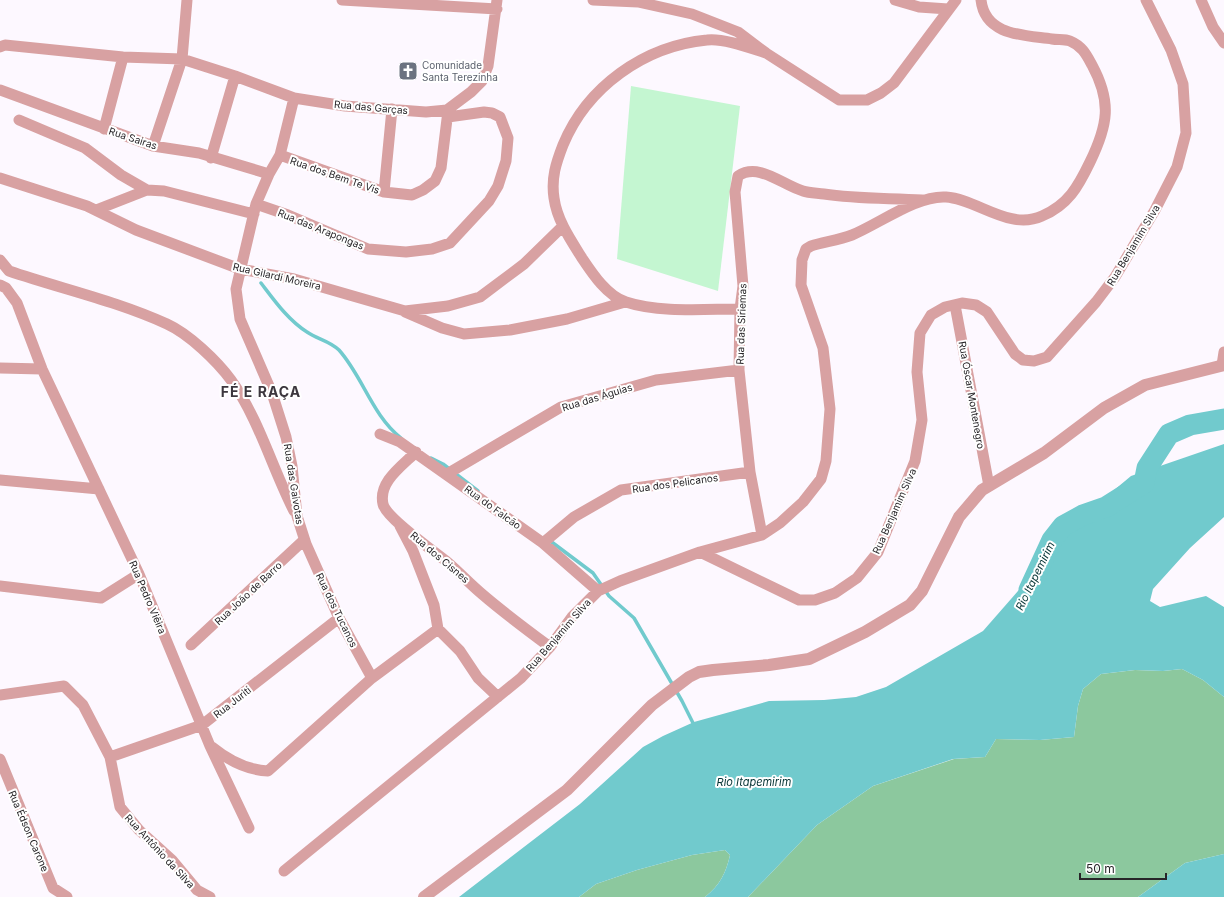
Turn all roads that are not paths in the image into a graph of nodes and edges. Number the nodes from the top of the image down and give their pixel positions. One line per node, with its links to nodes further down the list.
1 (187, 0): 17 (street)
2 (342, 0): 10 (street)
3 (593, 0): 9 (street)
4 (895, 0): 12 (street)
5 (956, 0): 12 (street)
6 (981, 0): 32 (street)
7 (1146, 0): 40 (street, Rua Benjamim Silva)
8 (1201, 0): 13 (street)
9 (640, 1): 15 (street)
10 (410, 2): 11 (street)
11 (497, 4): 22 (street)
12 (948, 9): 15 (street)
13 (1224, 43)
14 (0, 47): 16 (street)
15 (766, 53): 35 (street)
16 (124, 57): 17 (street); 24 (street)
17 (182, 59): 18 (street, Rua das Garças); 25 (street)
18 (235, 76): 20 (street, Rua das Garças); 27 (street)
19 (0, 90): 24 (street, Rua Sairas)
20 (294, 98): 21 (street, Rua das Garças); 26 (street)
21 (392, 109): 22 (street, Rua das Garças); 31 (street)
22 (448, 114): 31 (street, Rua dos Bem Te Vis); 33 (street, Rua das Arapongas)
23 (19, 120): 30 (street)
24 (104, 129): 25 (street, Rua Sairas)
25 (153, 146): 27 (street, Rua Sairas)
26 (280, 155): 28 (street); 31 (street, Rua dos Bem Te Vis)
27 (211, 158): 28 (street, Rua Sairas)
28 (269, 174): 33 (street)
29 (0, 178): 34 (street, Rua Gilardi Moreira)
30 (147, 190): 33 (street, Rua das Arapongas); 34 (street)
31 (384, 192)
32 (924, 200): 41 (street, Rua das Siriemas); 57 (street)
33 (255, 209): 37 (street)
34 (96, 210): 37 (street, Rua Gilardi Moreira)
35 (562, 227): 39 (street); 42 (street, Rua Gilardi Moreira)
36 (0, 260): 55 (street)
37 (240, 269): 42 (street, Rua Gilardi Moreira); 55 (street, Rua das Gaivotas)
38 (0, 285): 46 (street, Rua Pedro Viêira)
39 (624, 302): 41 (street); 42 (street)
40 (955, 305): 53 (street, Rua Óscar Montenegro); 60 (street, Rua Benjamim Silva)
41 (740, 309): 47 (street, Rua das Siriemas)
42 (405, 311)
43 (1224, 352): 44 (street)
44 (1223, 365): 53 (street)
45 (0, 368): 46 (street)
46 (42, 369): 54 (street, Rua Pedro Viêira)
47 (739, 370): 50 (street, Rua das Siriemas); 51 (street, Rua das Águias)
48 (380, 434): 49 (street, Rua do Falcão)
49 (416, 452): 51 (street, Rua do Falcão); 56 (street, Rua dos Cisnes)
50 (750, 472): 57 (street, Rua das Siriemas); 59 (street, Rua dos Pelicanos)
51 (447, 474): 59 (street, Rua do Falcão)
52 (0, 480): 54 (street)
53 (989, 486): 80 (street)
54 (98, 489): 61 (street, Rua Pedro Viêira)
55 (297, 516): 58 (street, Rua das Gaivotas)
56 (398, 522): 65 (street); 67 (street, Rua dos Cisnes)
57 (762, 535): 60 (street)
58 (304, 540): 64 (street, Rua dos Tucanos); 66 (street, Rua João de Barro)
59 (543, 543): 63 (street, Rua do Falcão)
60 (700, 552): 63 (street, Rua Benjamim Silva)
61 (139, 574): 62 (street); 71 (street, Rua Pedro Viêira)
62 (0, 586)
63 (598, 591): 67 (street, Rua Benjamim Silva)
64 (339, 618): 68 (street, Rua dos Tucanos); 71 (street, Rua Juriti)
65 (438, 629): 68 (street); 70 (street)
66 (191, 645)
67 (550, 647): 70 (street, Rua Benjamim Silva)
68 (372, 678): 72 (street)
69 (0, 695): 73 (street, Rua Antônio da Silva)
70 (498, 697): 76 (street, Rua Benjamim Silva)
71 (202, 725): 72 (street, Rua Pedro Viêira); 73 (street, Rua Juriti)
72 (210, 746): 75 (street, Rua Pedro Viêira)
73 (110, 757): 79 (street, Rua Antônio da Silva)
74 (0, 759): 77 (street, Rua Édson Carone)
75 (249, 828)
76 (284, 871)
77 (52, 892): 78 (street, Rua Édson Carone)
78 (67, 897)
79 (210, 897)
80 (424, 897)

